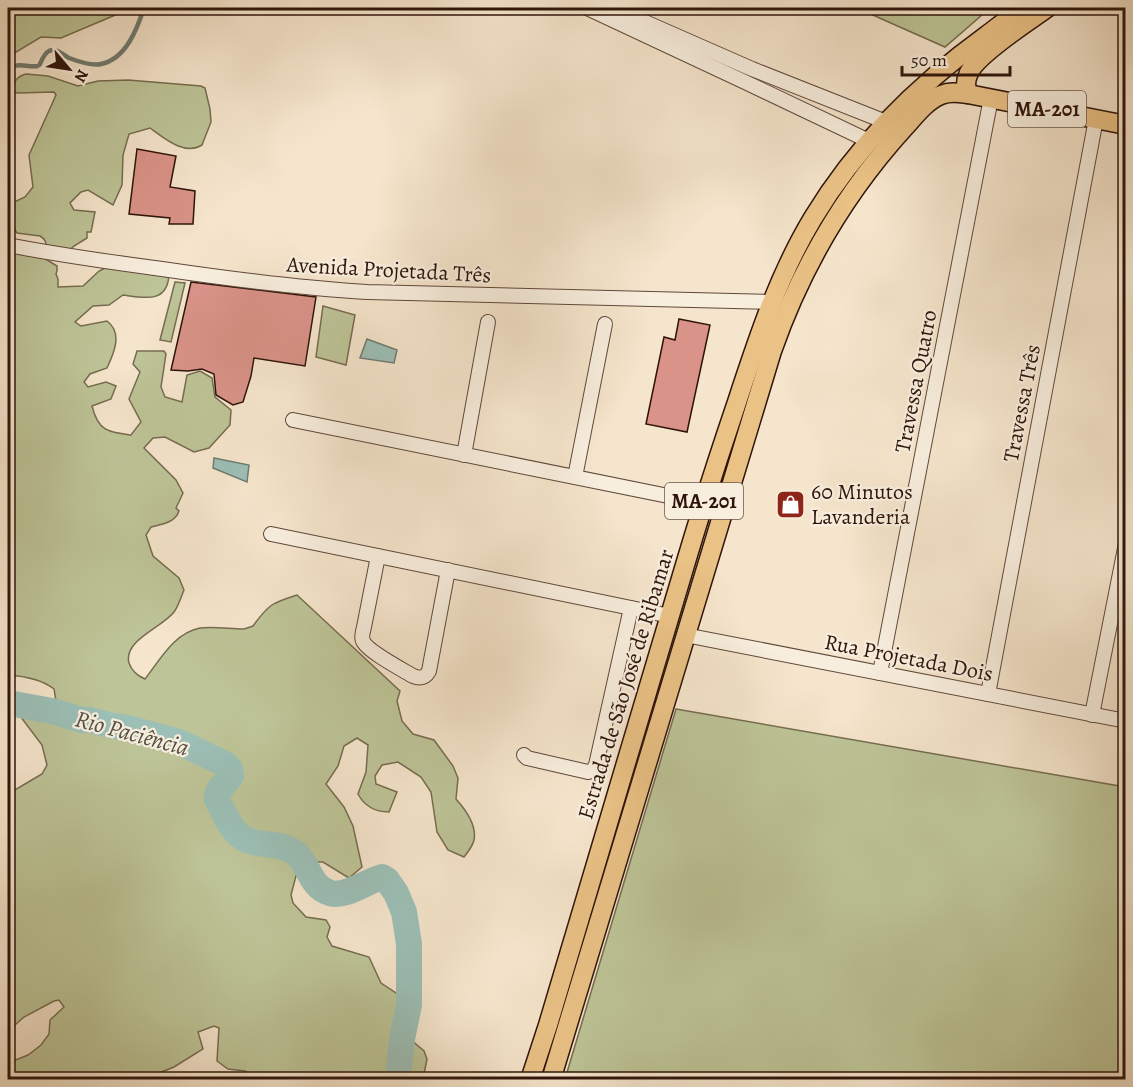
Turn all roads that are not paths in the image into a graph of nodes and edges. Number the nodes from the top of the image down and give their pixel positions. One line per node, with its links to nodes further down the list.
1 (587, 8): 4 (street)
2 (1024, 8): 9 (main road, Estrada de São José de Ribamar / MA-201)
3 (1047, 8): 6 (main road)
4 (609, 10): 5 (street)
5 (748, 75): 9 (street); 11 (street)
6 (968, 94): 7 (main road, MA-201); 26 (main road, Estrada de São José de Ribamar / MA-201)
7 (991, 98): 8 (main road, MA-201); 27 (street, Travessa Quatro)
8 (1096, 119): 10 (main road, MA-201); 28 (street, Travessa Três)
9 (886, 122): 11 (main road, Estrada de São José de Ribamar / MA-201)
10 (1125, 125)
11 (868, 141): 13 (main road, Estrada de São José de Ribamar / MA-201)
12 (8, 245): 13 (street, Avenida Projetada Três)
13 (771, 302): 19 (main road, Estrada de São José de Ribamar / MA-201)
14 (488, 322): 17 (street)
15 (605, 324): 18 (street)
16 (293, 420): 17 (street)
17 (464, 454): 18 (street)
18 (575, 477): 19 (street)
19 (703, 503): 25 (main road, Estrada de São José de Ribamar / MA-201)
20 (270, 534): 22 (street)
21 (1125, 543): 29 (street)
22 (378, 556): 23 (street); 23 (street)
23 (448, 570): 24 (street)
24 (631, 608): 25 (street); 31 (street)
25 (670, 616): 32 (main road, Estrada de São José de Ribamar / MA-201)
26 (685, 634): 27 (street, Rua Projetada Dois); 33 (main road, Estrada de São José de Ribamar / MA-201)
27 (880, 673): 28 (street, Rua Projetada Dois)
28 (988, 694): 29 (street, Rua Projetada Dois)
29 (1092, 715): 30 (street, Rua Projetada Dois)
30 (1125, 721)
31 (524, 755)
32 (530, 1080)
33 (551, 1080)

